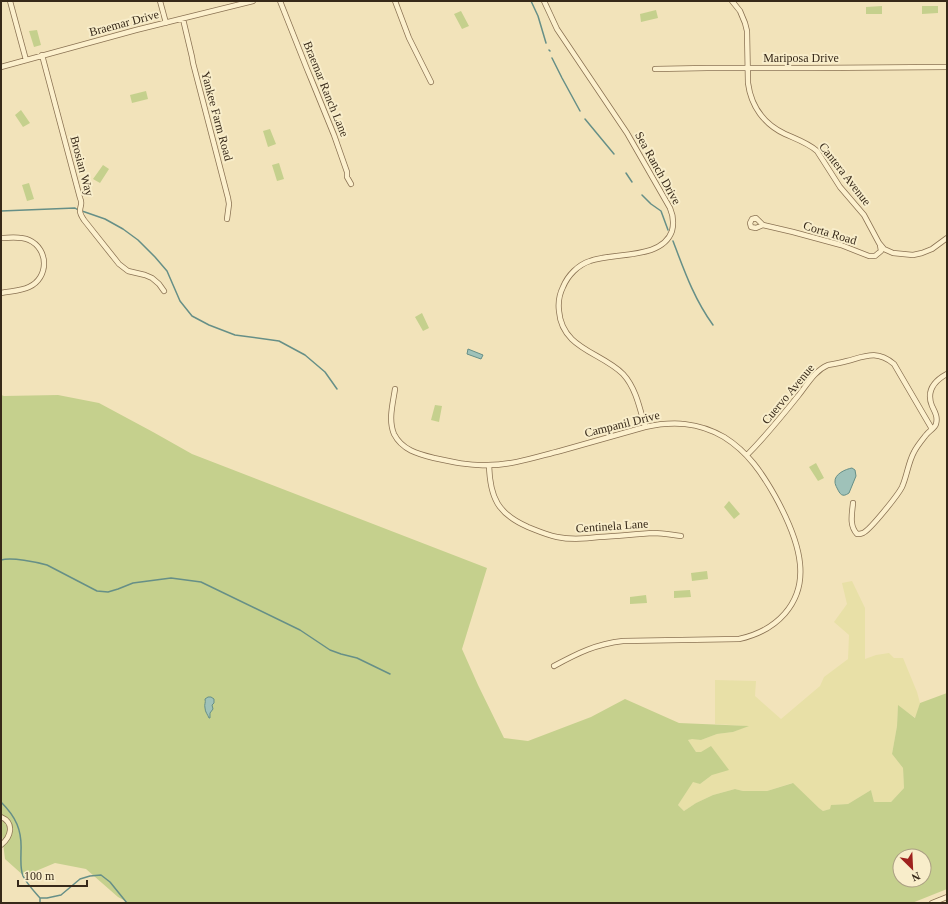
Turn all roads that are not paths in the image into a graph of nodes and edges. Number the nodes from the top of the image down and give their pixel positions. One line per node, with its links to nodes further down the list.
1 (10, 1): 11 (street)
2 (160, 1): 9 (street)
3 (253, 1): 8 (street, Braemar Drive)
4 (280, 1): 17 (street, Braemar Ranch Lane)
5 (394, 1): 16 (street)
6 (544, 1): 27 (street, Sea Ranch Drive)
7 (732, 1): 14 (street, Cantera Avenue)
8 (183, 19): 9 (street, Braemar Drive); 18 (street, Yankee Farm Road)
9 (166, 23): 10 (street, Braemar Drive)
10 (42, 55): 11 (street, Braemar Drive); 23 (street, Brosian Way)
11 (26, 60): 12 (street, Braemar Drive)
12 (1, 67)
13 (947, 67): 14 (street, Mariposa Drive)
14 (748, 68): 15 (street, Mariposa Drive); 22 (street, Cantera Avenue)
15 (655, 69)
16 (431, 82)
17 (351, 184)
18 (227, 219)
19 (763, 225): 22 (street, Corta Road)
20 (1, 238): 24 (street)
21 (947, 238): 22 (street, Cantera Avenue)
22 (879, 243)
23 (164, 291)
24 (1, 293)
25 (947, 374): 28 (street)
26 (394, 389): 30 (street, Campanil Drive)
27 (645, 427): 29 (street, Campanil Drive); 30 (street, Campanil Drive)
28 (932, 429): 29 (street, Cuervo Avenue); 31 (street)
29 (747, 455): 33 (street, Campanil Drive)
30 (489, 465): 32 (street, Centinela Lane)
31 (854, 503)
32 (681, 536)
33 (554, 666)
34 (3, 818): 35 (street)
35 (1, 845)
36 (947, 897): 37 (street)
37 (932, 903)

